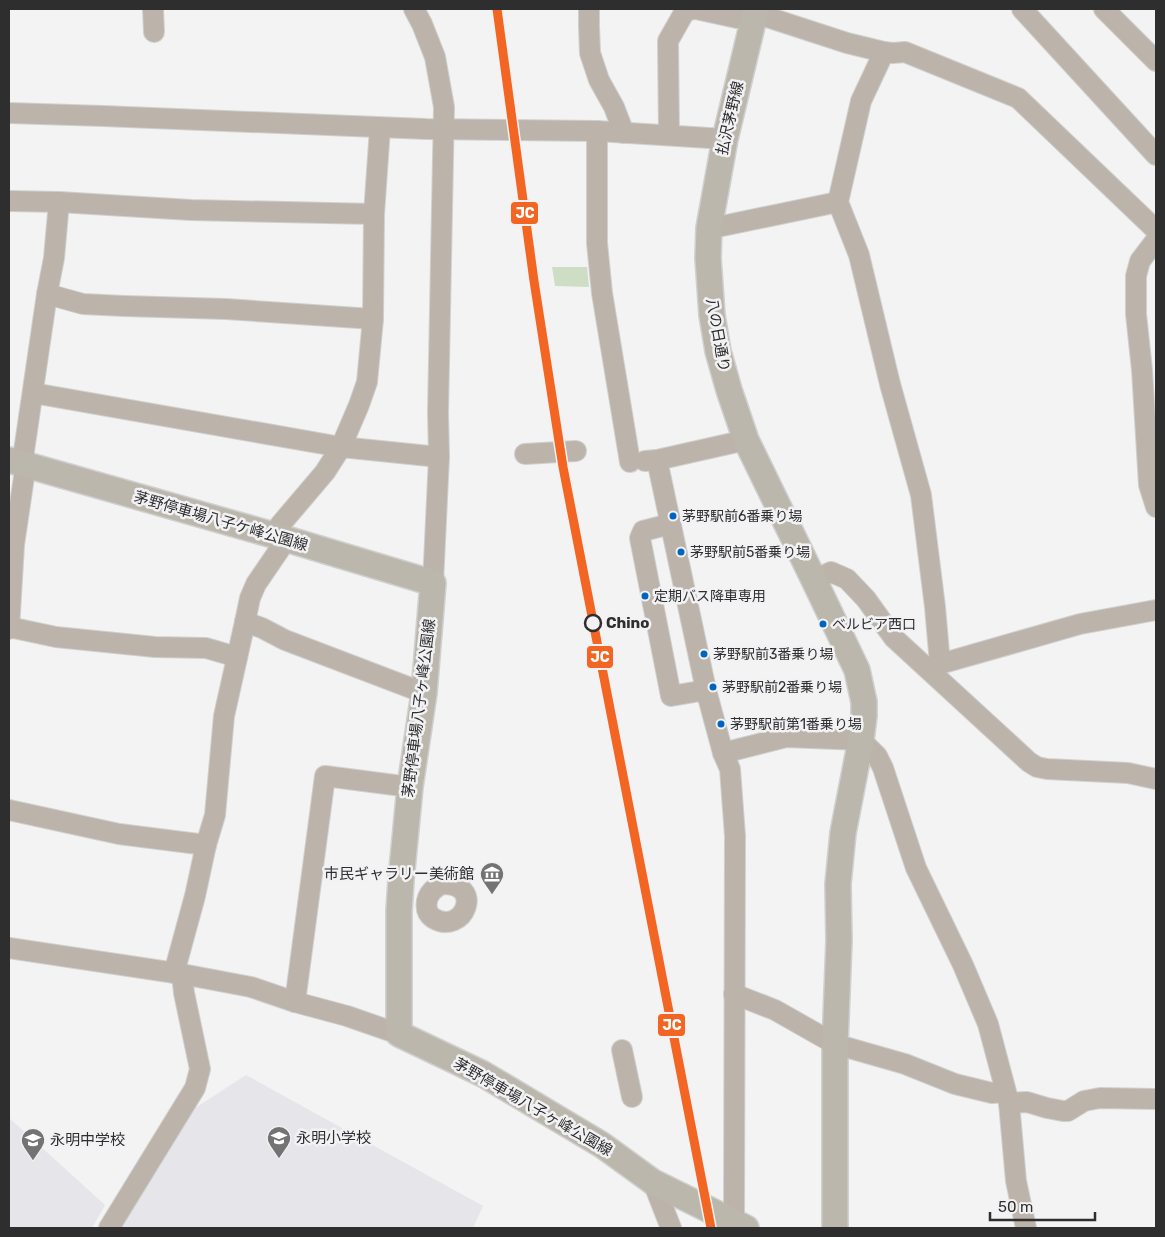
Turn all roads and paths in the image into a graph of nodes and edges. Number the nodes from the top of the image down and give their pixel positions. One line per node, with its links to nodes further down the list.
1 (153, 9): 8 (street)
2 (414, 9): 13 (street)
3 (590, 9): 15 (street)
4 (695, 9): 7 (street); 16 (street)
5 (1022, 9): 18 (street)
6 (1104, 9): 10 (street)
7 (755, 13): 9 (street); 17 (main road, 払沢茅野線)
8 (154, 32)
9 (884, 52): 21 (street); 24 (street)
10 (1156, 61)
11 (9, 113): 12 (street)
12 (380, 128): 13 (street); 22 (street)
13 (444, 129): 14 (street); 34 (street)
14 (597, 131): 15 (street); 35 (street)
15 (624, 133): 16 (street)
16 (669, 134): 17 (street)
17 (724, 138): 23 (main road, 払沢茅野線)
18 (1156, 155)
19 (9, 201): 20 (street)
20 (59, 202): 22 (street); 26 (street)
21 (838, 202): 23 (street); 46 (street)
22 (374, 214): 27 (street)
23 (709, 228): 29 (main road, 八の日通り)
24 (1156, 230)
25 (1156, 240): 30 (street)
26 (47, 294): 27 (street); 28 (street)
27 (374, 319): 31 (street)
28 (33, 393): 31 (street); 36 (street)
29 (746, 440): 35 (street); 40 (main road)
30 (1151, 444): 37 (street)
31 (341, 447): 34 (street); 39 (street)
32 (576, 451): 33 (street)
33 (525, 454)
34 (439, 457): 41 (street)
35 (657, 460): 38 (street)
36 (16, 462): 39 (main road, 茅野停車場八子ケ峰公園線); 44 (street)
37 (1156, 507)
38 (670, 524): 47 (street); 47 (street)
39 (280, 538): 41 (main road, 茅野停車場八子ケ峰公園線); 43 (street)
40 (814, 580): 46 (street); 49 (main road)
41 (433, 583): 48 (main road, 茅野停車場八子ヶ峰公園線)
42 (1156, 610): 46 (street)
43 (245, 622): 45 (street); 48 (street)
44 (9, 628): 45 (street)
45 (237, 657): 54 (street)
46 (934, 667): 51 (street)
47 (706, 690): 50 (street)
48 (424, 693): 52 (main road, 茅野停車場八子ヶ峰公園線)
49 (861, 740): 50 (street); 60 (main road); 63 (street)
50 (723, 753): 57 (street)
51 (1156, 779)
52 (410, 786): 58 (street); 59 (main road, 茅野停車場八子ヶ峰公園線)
53 (9, 810): 54 (street)
54 (206, 845): 56 (street)
55 (9, 948): 56 (street)
56 (178, 973): 58 (street); 67 (street)
57 (734, 994): 60 (street); 66 (street)
58 (295, 1002): 59 (street)
59 (399, 1034): 65 (main road, 茅野停車場八子ヶ峰公園線)
60 (835, 1044): 63 (street); 69 (main road)
61 (622, 1050): 62 (street)
62 (632, 1097)
63 (1007, 1097): 64 (street); 70 (street)
64 (1156, 1099)
65 (653, 1182): 66 (main road, 茅野停車場八子ヶ峰公園線); 68 (street)
66 (740, 1225)
67 (109, 1228)
68 (671, 1228)
69 (835, 1228)
70 (1026, 1228)

